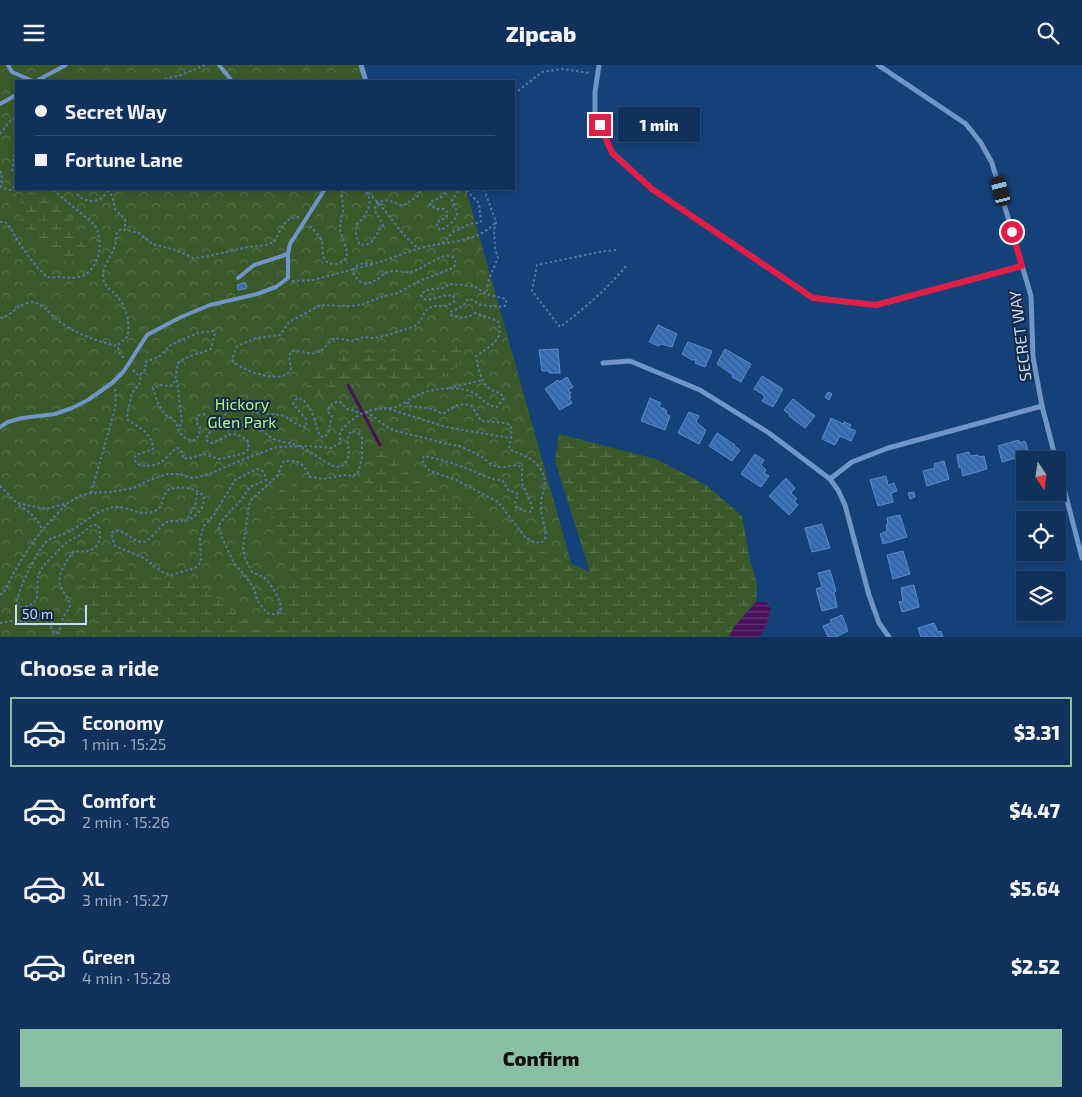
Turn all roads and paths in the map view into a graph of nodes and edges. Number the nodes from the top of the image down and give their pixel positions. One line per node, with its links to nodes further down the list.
1 (8, 65): 9 (lane)
2 (66, 65): 10 (lane)
3 (205, 65): 11 (path)
4 (219, 65): 12 (lane)
5 (361, 65): 13 (street)
6 (599, 65): 8 (street)
7 (878, 65): 47 (street, SECRET WAY)
8 (597, 75): 14 (path); 47 (street)
9 (32, 80)
10 (37, 80)
11 (162, 80)
12 (231, 80)
13 (366, 80)
14 (515, 93)
15 (15, 96): 16 (lane)
16 (0, 104)
17 (15, 118): 18 (path)
18 (0, 134)
19 (15, 150): 21 (path)
20 (0, 171): 22 (path)
21 (15, 172)
22 (15, 186)
23 (53, 190): 39 (path)
24 (76, 190): 25 (path)
25 (107, 190)
26 (108, 190): 40 (path)
27 (324, 190): 37 (lane)
28 (341, 190): 37 (path)
29 (364, 190): 36 (path)
30 (364, 190): 36 (path)
31 (420, 190): 36 (path)
32 (448, 190): 33 (path)
33 (459, 190)
34 (466, 190): 41 (path)
35 (484, 190): 38 (path)
36 (378, 201): 42 (path)
37 (305, 220): 40 (path); 44 (lane)
38 (496, 222): 41 (path); 51 (path)
39 (0, 223)
40 (126, 229): 53 (path)
41 (441, 244): 42 (path)
42 (418, 249): 45 (path)
43 (616, 250): 46 (path)
44 (288, 254): 49 (lane); 50 (lane)
45 (376, 263): 48 (path); 48 (path)
46 (627, 265)
47 (1022, 266): 62 (street, SECRET WAY)
48 (353, 270): 50 (path); 51 (path)
49 (238, 278)
50 (285, 280): 54 (lane)
51 (486, 294): 58 (path)
52 (0, 320): 53 (path)
53 (117, 346): 54 (path)
54 (129, 363): 56 (path); 59 (lane)
55 (604, 363): 71 (street)
56 (140, 377): 57 (path); 69 (path)
57 (176, 377): 67 (path); 67 (path)
58 (483, 379): 60 (path); 60 (path)
59 (112, 383): 66 (lane); 74 (path)
60 (447, 388): 61 (path)
61 (407, 401): 63 (path); 68 (path)
62 (1042, 406): 70 (street, SECRET WAY); 71 (street)
63 (388, 409): 64 (path); 68 (path)
64 (366, 412): 65 (path); 68 (path)
65 (359, 415): 67 (path); 69 (path)
66 (0, 427)
67 (178, 428)
68 (510, 438)
69 (301, 447): 74 (path); 78 (path)
70 (1054, 451)
71 (830, 479): 83 (street)
72 (0, 486): 76 (path)
73 (197, 492): 78 (path); 78 (path); 82 (path)
74 (91, 493): 77 (path)
75 (1066, 496): 80 (street)
76 (17, 503): 77 (path); 79 (path)
77 (68, 503): 79 (path)
78 (187, 520)
79 (42, 530): 81 (path)
80 (1082, 558)
81 (0, 595)
82 (0, 623)
83 (889, 637)

